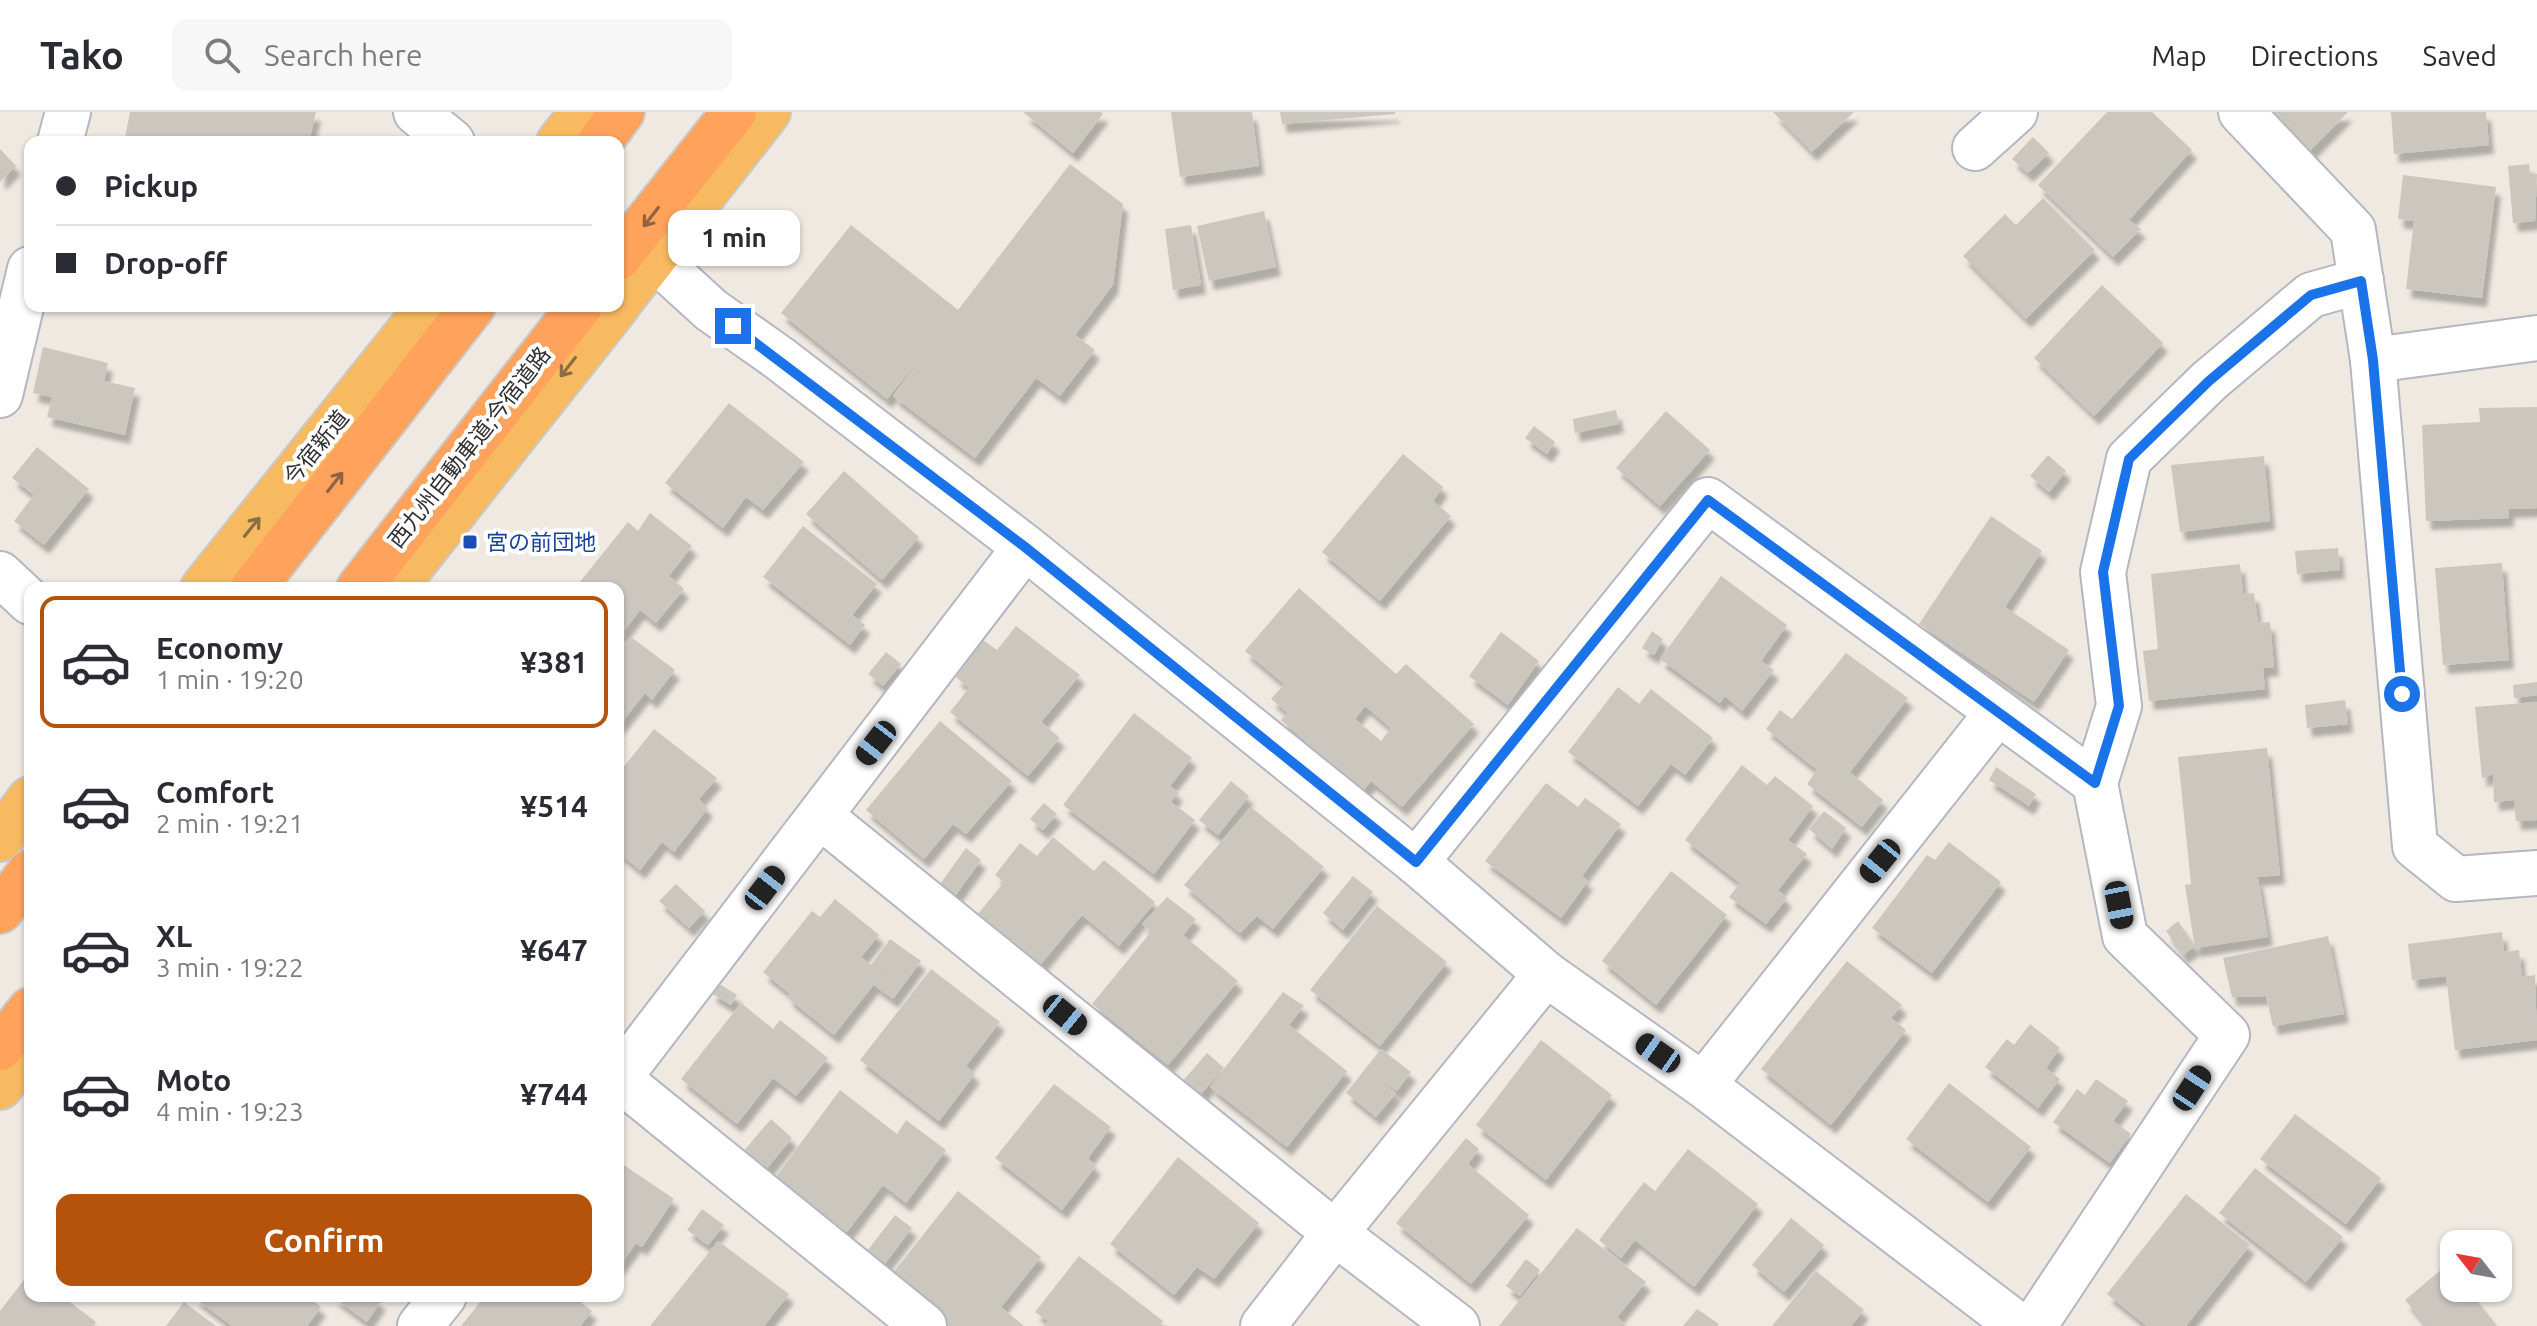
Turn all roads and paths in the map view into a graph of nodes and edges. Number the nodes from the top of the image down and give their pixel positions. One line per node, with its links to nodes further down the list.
1 (68, 112): 9 (street)
2 (416, 112): 10 (street)
3 (583, 112): 11 (highway)
4 (622, 112): 12 (highway)
5 (734, 112): 14 (highway, one-way to 14)
6 (768, 112): 14 (highway)
7 (2015, 112): 13 (street)
8 (2241, 112): 15 (street)
9 (62, 136)
10 (445, 136)
11 (564, 136)
12 (604, 136)
13 (1975, 148)
14 (636, 258): 16 (highway); 25 (street)
15 (2361, 281): 23 (street); 33 (street)
16 (624, 288)
17 (24, 294): 24 (street)
18 (424, 312): 27 (highway, 今宿新道, one-way to 18)
19 (468, 312): 28 (highway, one-way to 19)
20 (575, 312): 29 (highway, 西九州自動車道;今宿道路)
21 (611, 312): 30 (highway, one-way to 30)
22 (2537, 338): 23 (street)
23 (2373, 360): 38 (street)
24 (0, 395)
25 (1025, 547): 35 (street); 37 (street)
26 (0, 574): 31 (street)
27 (208, 582)
28 (258, 582)
29 (364, 582)
30 (399, 582)
31 (24, 596)
32 (1998, 712): 33 (street); 37 (street); 47 (street)
33 (2095, 783): 56 (street)
34 (24, 807): 36 (highway)
35 (820, 816): 45 (street); 49 (street)
36 (0, 839)
37 (1416, 862): 41 (street)
38 (2537, 873)
39 (24, 880): 40 (highway)
40 (0, 911)
41 (1546, 974): 47 (street); 49 (street)
42 (24, 1018): 43 (highway)
43 (0, 1048)
44 (24, 1056): 48 (highway)
45 (624, 1070)
46 (624, 1083): 52 (street)
47 (1703, 1085): 55 (street)
48 (0, 1087)
49 (1335, 1233): 53 (street); 54 (street)
50 (439, 1302): 51 (street)
51 (420, 1326)
52 (924, 1326)
53 (1263, 1326)
54 (1457, 1326)
55 (2019, 1326)
56 (2034, 1326)

